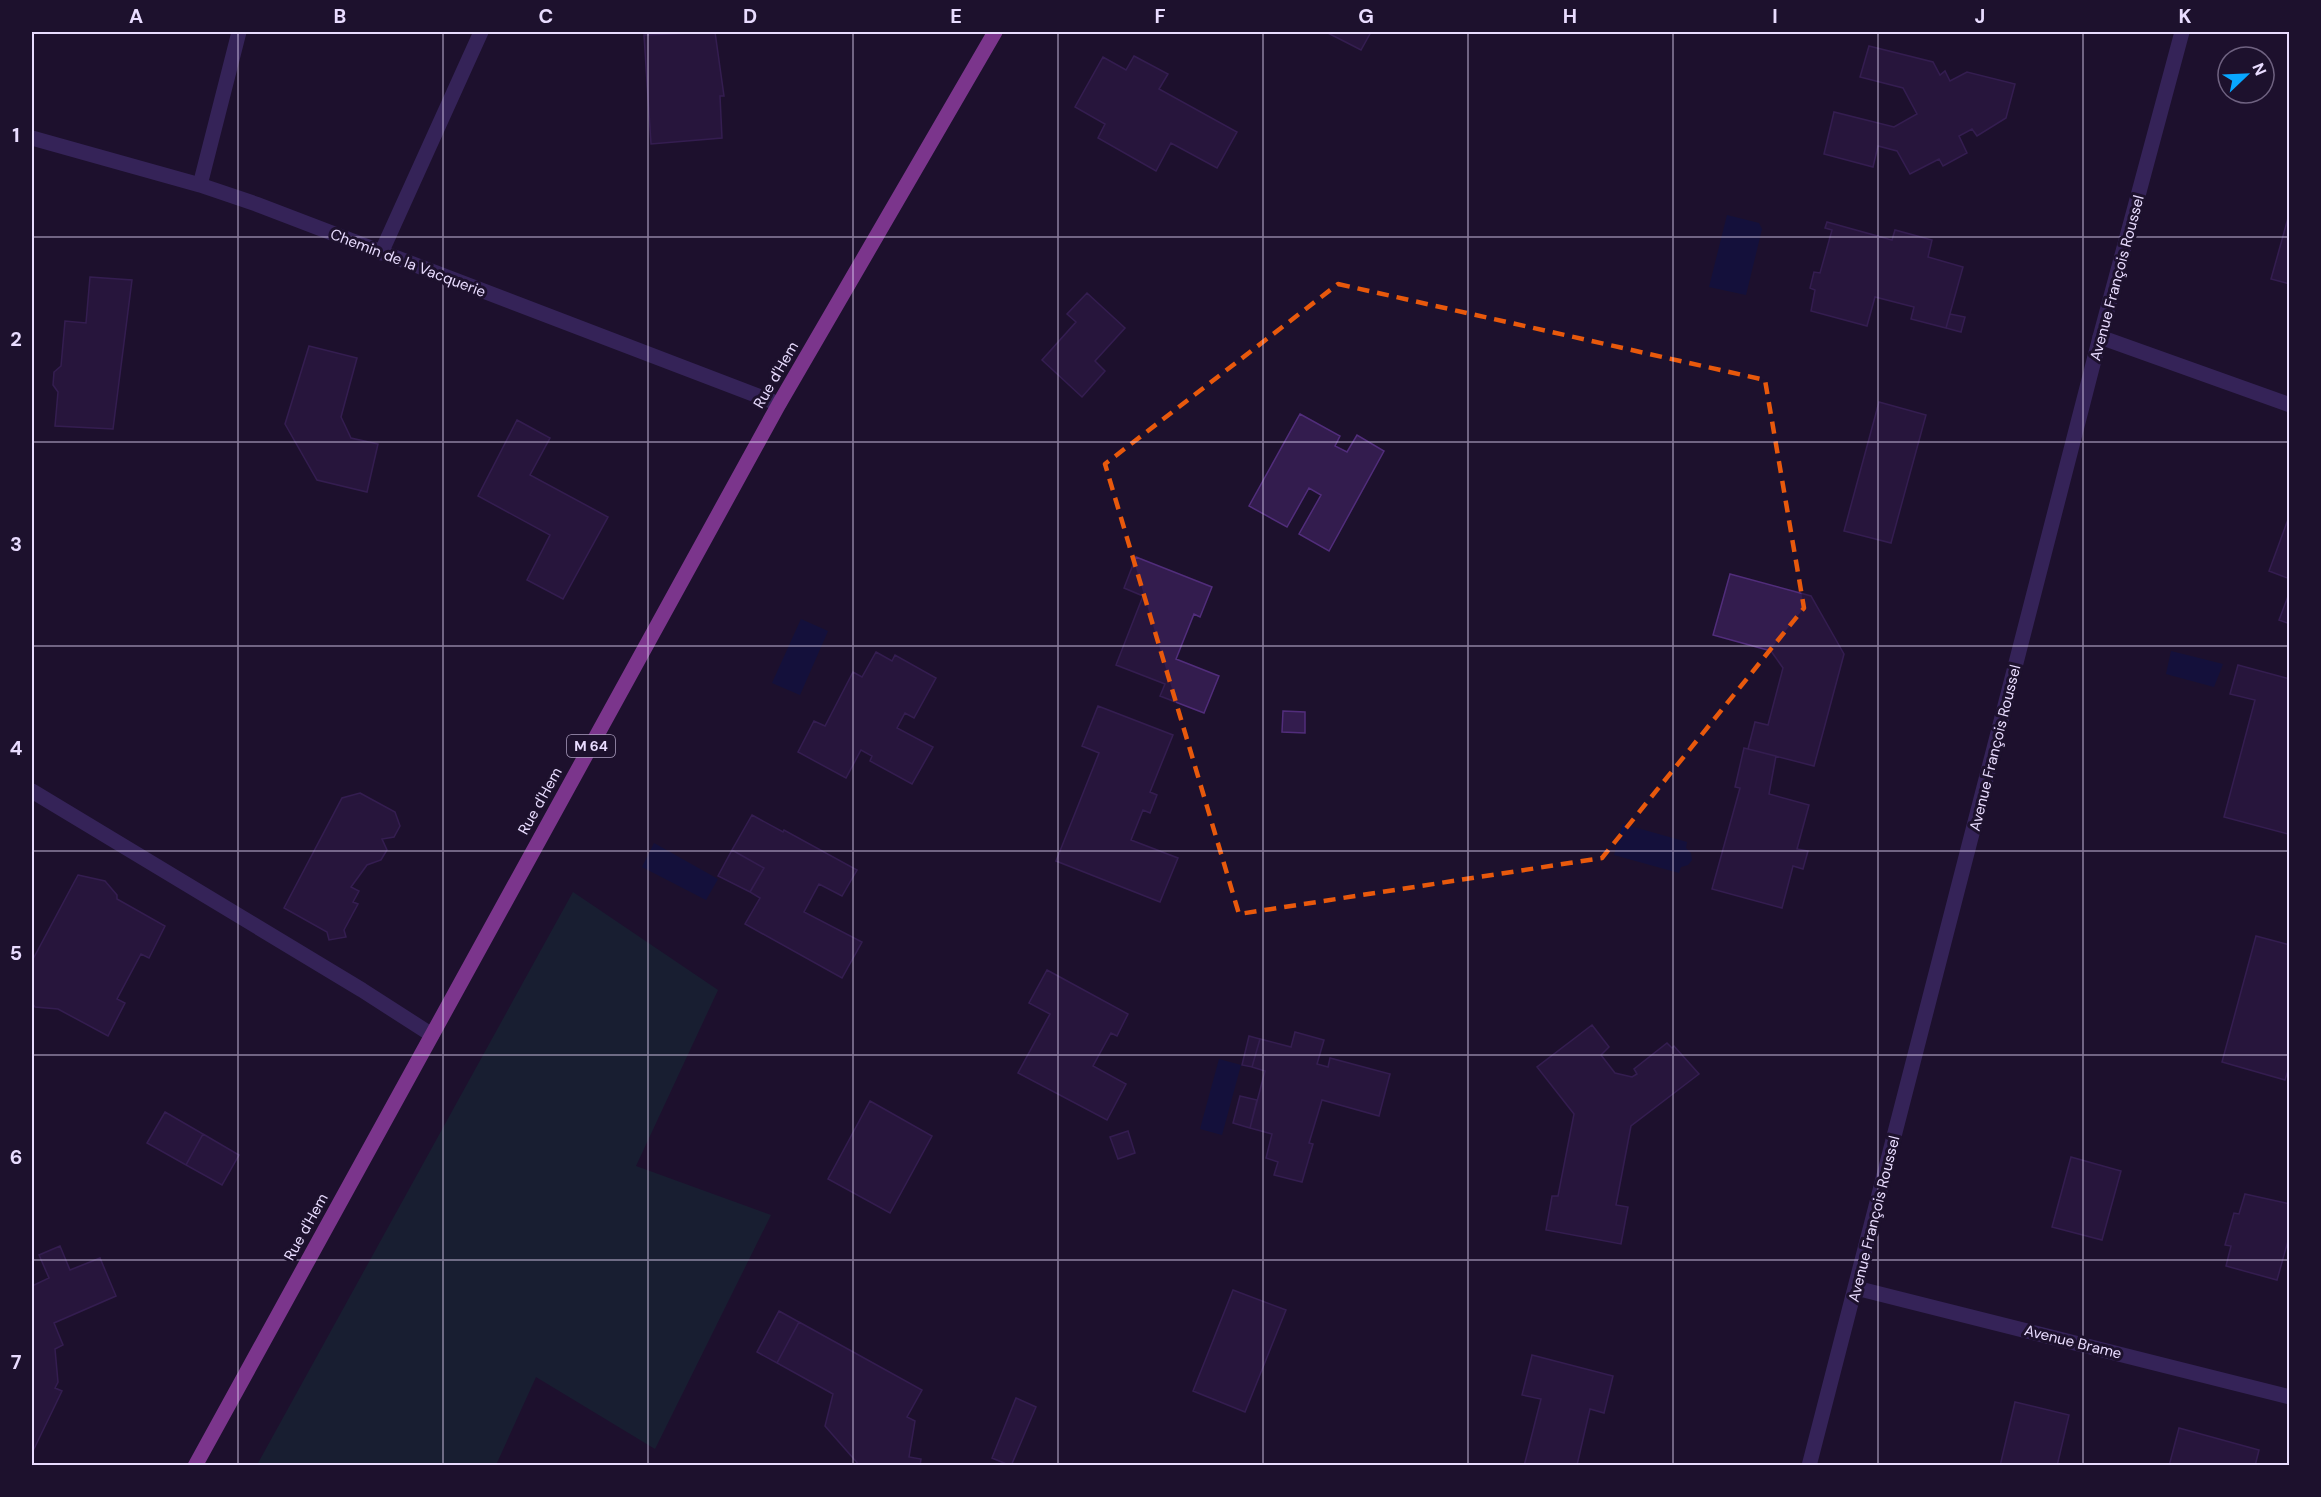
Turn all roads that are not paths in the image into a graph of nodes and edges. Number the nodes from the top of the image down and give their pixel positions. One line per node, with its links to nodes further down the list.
1 (239, 32): 6 (street)
2 (481, 32): 7 (street)
3 (995, 32): 9 (main road, Rue d'Hem / M 64)
4 (2182, 32): 8 (street, Avenue François Roussel)
5 (32, 138): 6 (street, Chemin de la Vacquerie)
6 (200, 185): 7 (street, Chemin de la Vacquerie)
7 (381, 253): 9 (street, Chemin de la Vacquerie)
8 (2100, 337): 10 (street); 13 (street, Avenue François Roussel)
9 (779, 404): 12 (main road, Rue d'Hem / M 64)
10 (2289, 405)
11 (32, 791): 12 (street)
12 (432, 1035): 15 (main road, Rue d'Hem / M 64)
13 (1856, 1288): 14 (street, Avenue Brame); 16 (street, Avenue François Roussel)
14 (2289, 1397)
15 (195, 1466)
16 (1809, 1466)

